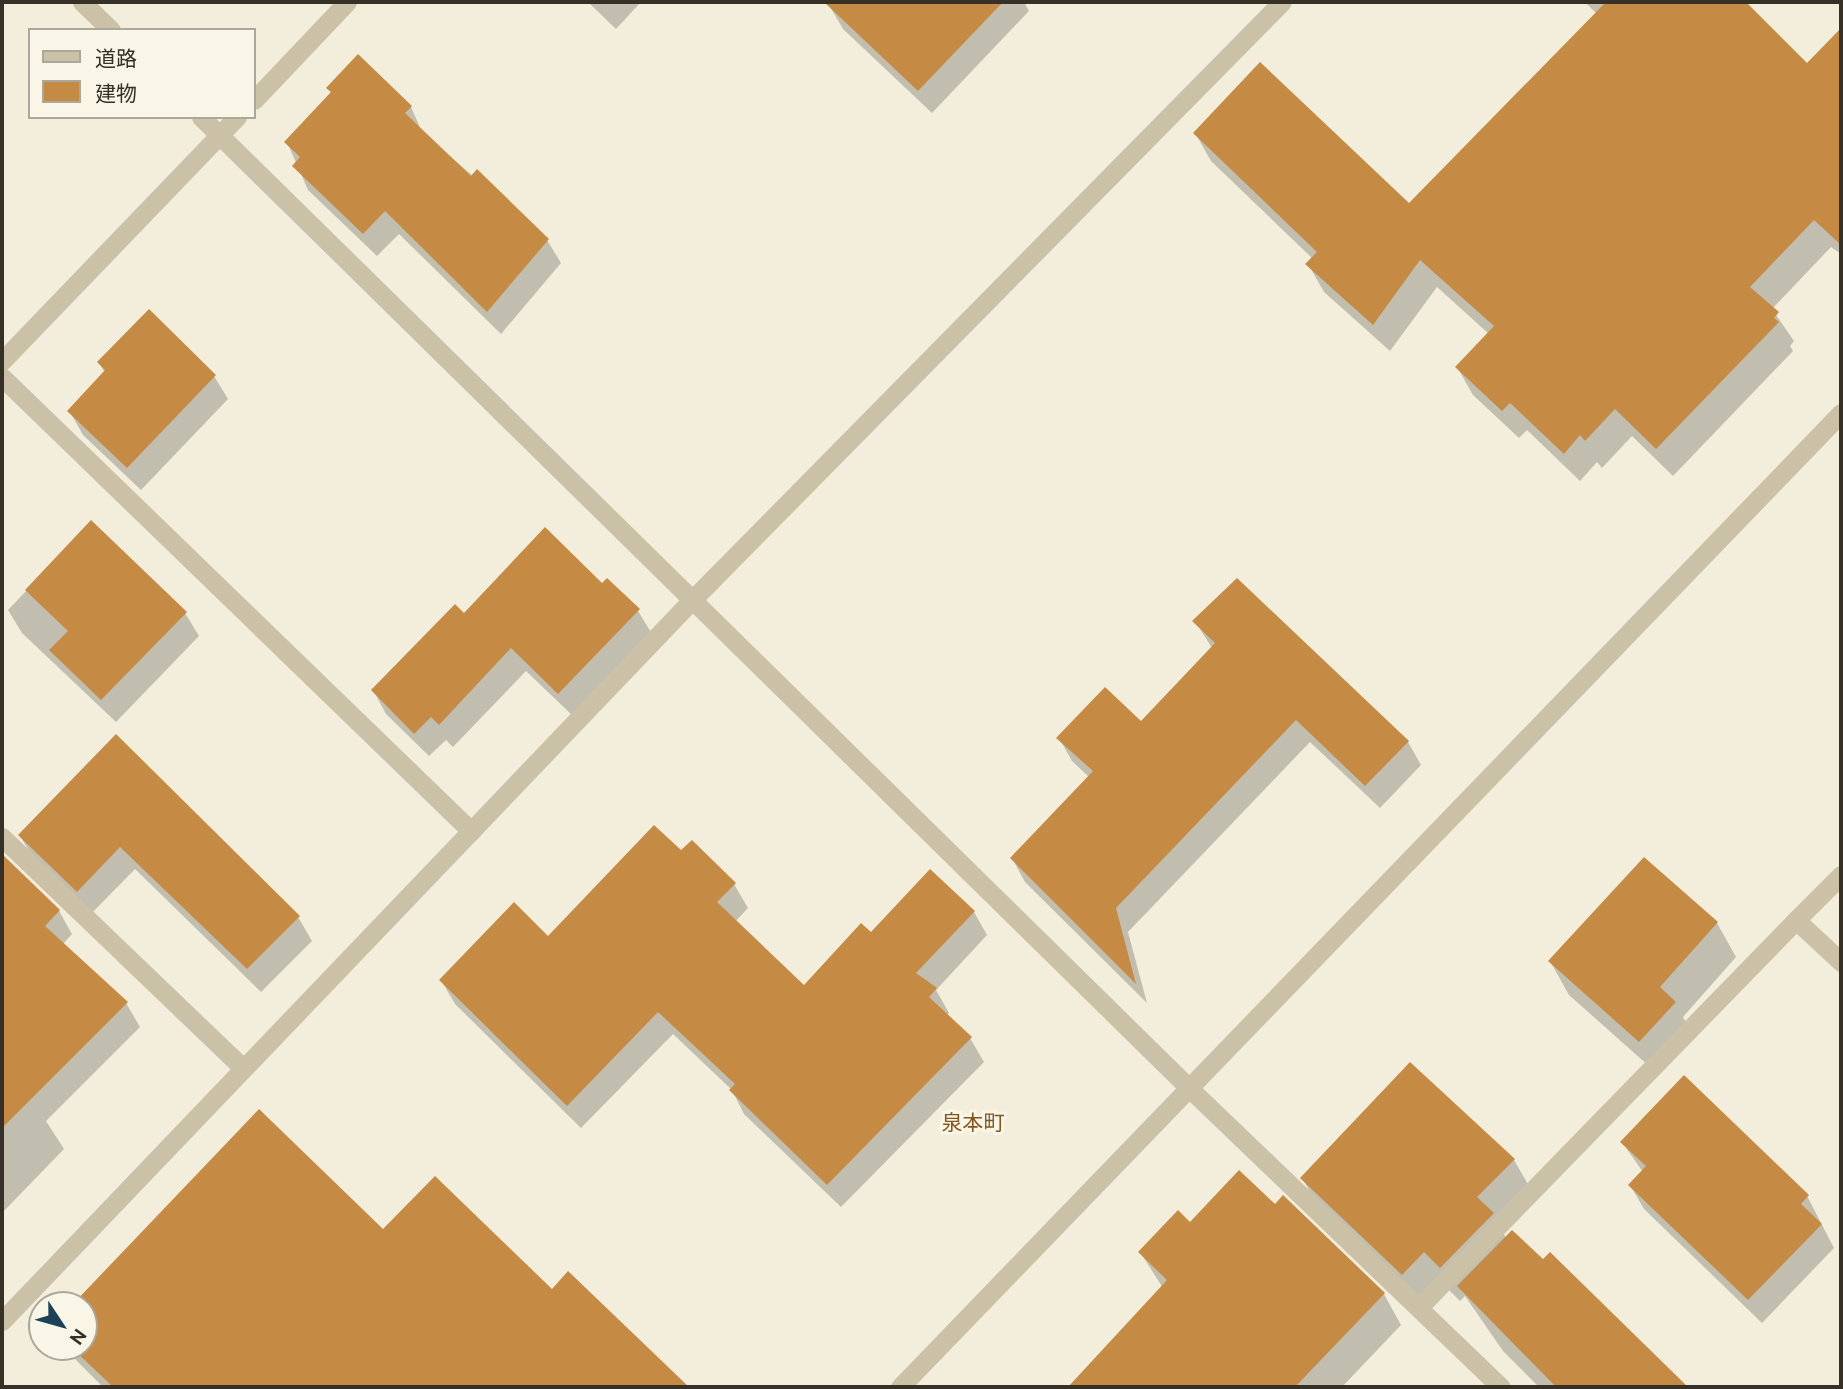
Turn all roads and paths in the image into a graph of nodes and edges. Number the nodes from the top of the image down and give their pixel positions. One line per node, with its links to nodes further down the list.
1 (82, 2): 4 (street)
2 (347, 2): 5 (street)
3 (1282, 2): 12 (street)
4 (109, 28)
5 (256, 98)
6 (203, 119): 8 (street)
7 (235, 119): 8 (street)
8 (220, 136): 9 (street); 12 (street)
9 (2, 361)
10 (2, 377): 13 (street)
11 (1841, 413): 19 (street)
12 (691, 601): 13 (street); 19 (street)
13 (471, 831): 18 (street)
14 (2, 837): 18 (street)
15 (1841, 875): 16 (street)
16 (1796, 920): 17 (street); 20 (street)
17 (1841, 962)
18 (243, 1068): 21 (street)
19 (1189, 1088): 20 (street); 22 (street)
20 (1419, 1307): 23 (street)
21 (6, 1308)
22 (900, 1387)
23 (1501, 1387)

